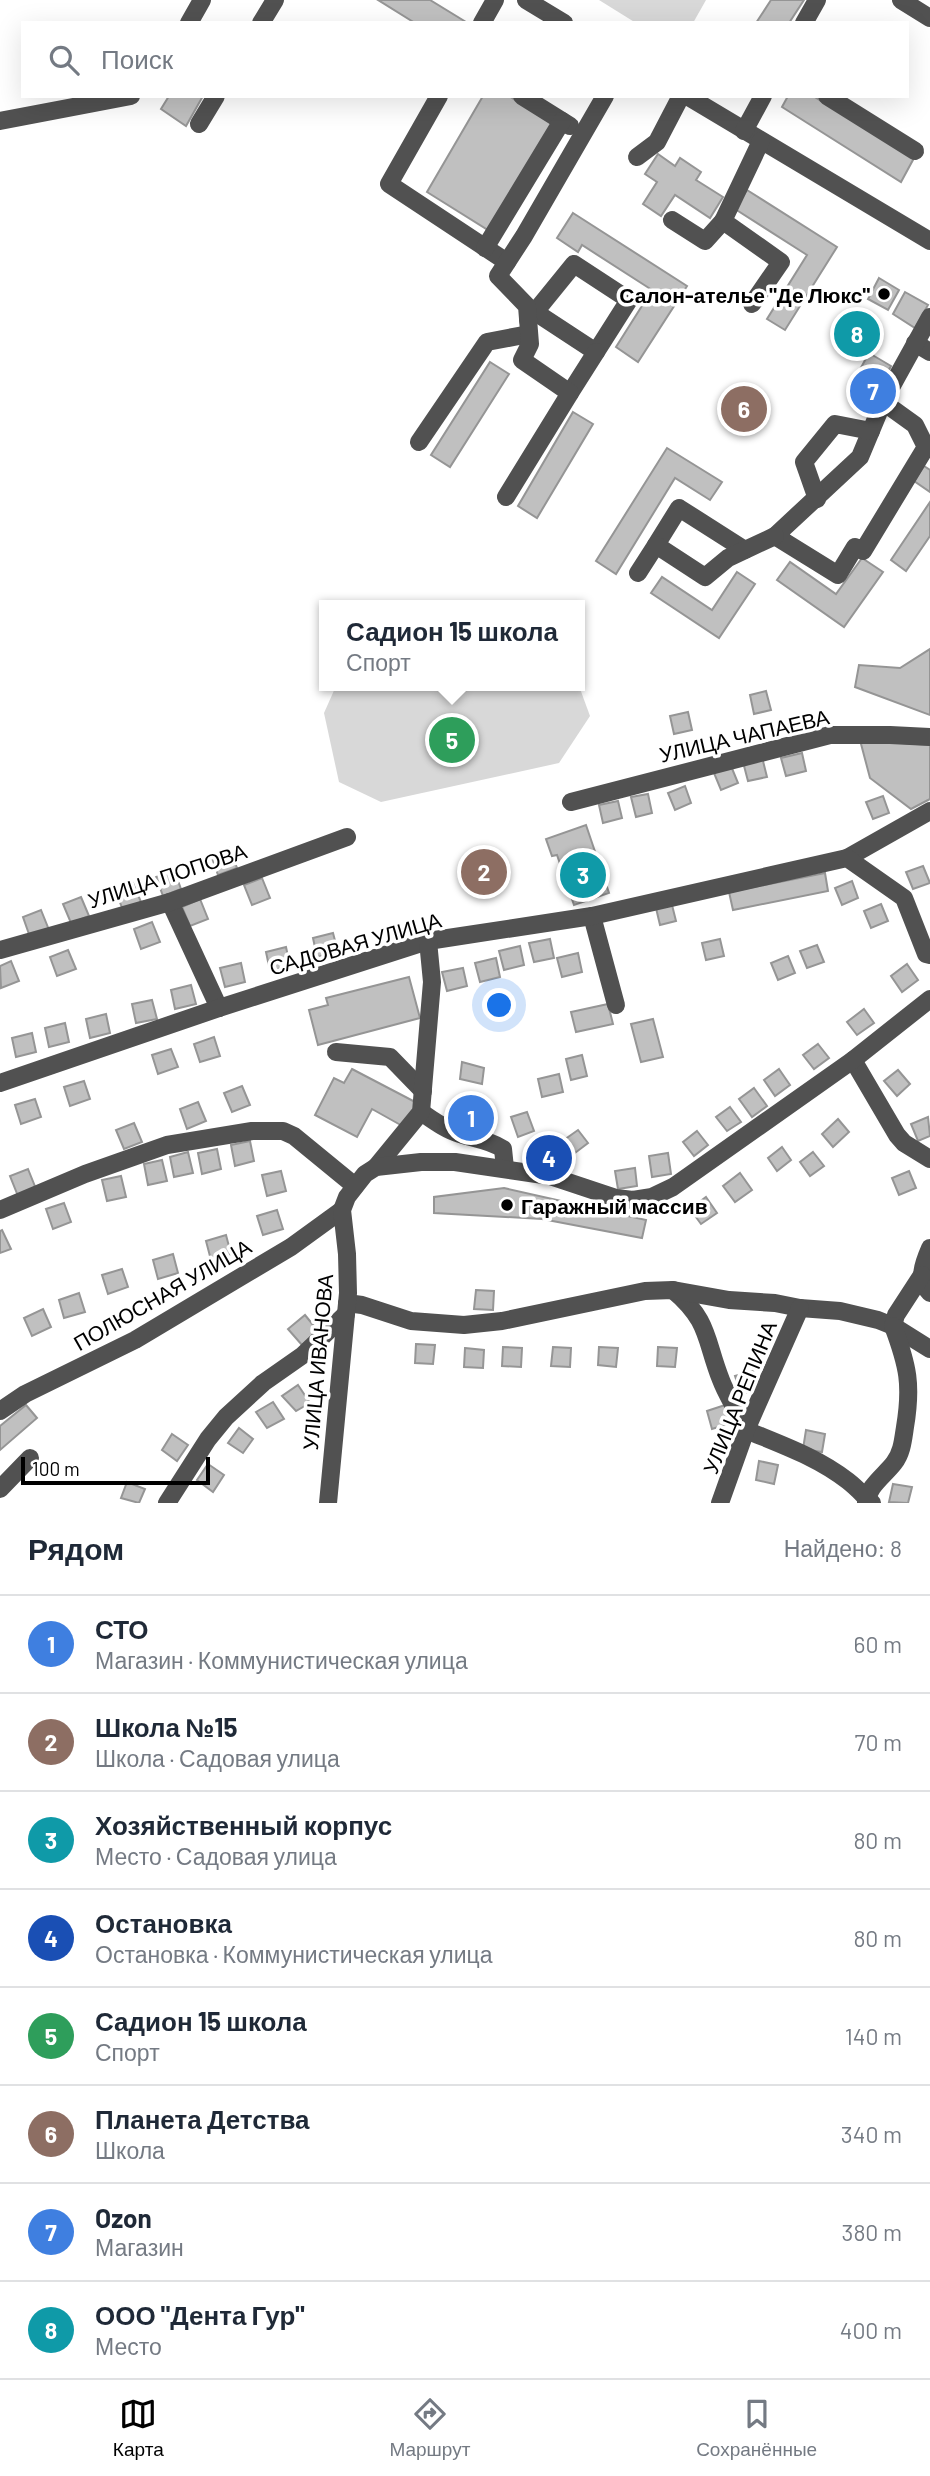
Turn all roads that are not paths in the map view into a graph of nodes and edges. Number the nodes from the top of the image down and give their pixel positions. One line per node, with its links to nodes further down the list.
1 (202, 0): 8 (street)
2 (275, 0): 9 (street)
3 (495, 0): 10 (street)
4 (526, 0): 11 (street)
5 (817, 0): 12 (street)
6 (901, 0): 7 (street)
7 (930, 18)
8 (190, 21)
9 (262, 21)
10 (483, 21)
11 (561, 21)
12 (805, 21)
13 (121, 98): 22 (street)
14 (215, 98): 24 (street)
15 (438, 98): 33 (street)
16 (525, 98): 23 (street)
17 (604, 98): 26 (street)
18 (680, 98): 29 (street)
19 (690, 98): 25 (street)
20 (761, 98): 25 (street)
21 (830, 98): 28 (street)
22 (0, 121)
23 (562, 121): 26 (street); 33 (street)
24 (199, 124)
25 (744, 131): 27 (street)
26 (582, 135): 34 (street)
27 (761, 141): 31 (street); 32 (street)
28 (915, 151)
29 (637, 157)
30 (672, 220): 31 (street)
31 (723, 221): 35 (street)
32 (930, 241)
33 (485, 248): 34 (street)
34 (507, 262): 37 (street)
35 (752, 304)
36 (930, 317): 38 (street)
37 (531, 322): 39 (street); 39 (street); 40 (street); 43 (street)
38 (922, 347): 41 (street)
39 (596, 352): 40 (street)
40 (570, 393): 45 (street)
41 (883, 402): 42 (street); 44 (street)
42 (871, 431): 46 (street); 46 (street)
43 (419, 442)
44 (928, 447): 47 (street)
45 (506, 497)
46 (817, 499): 47 (street)
47 (775, 536): 49 (street)
48 (656, 545): 49 (street); 49 (street); 50 (street)
49 (744, 550)
50 (638, 573)
51 (930, 737): 52 (street, УЛИЦА ЧАПАЕВА)
52 (571, 802)
53 (930, 811): 55 (street, САДОВАЯ УЛИЦА)
54 (347, 837): 56 (street, УЛИЦА ПОПОВА)
55 (847, 858): 57 (street, САДОВАЯ УЛИЦА); 60 (street)
56 (170, 902): 59 (street, УЛИЦА ПОПОВА); 63 (street)
57 (592, 916): 58 (street, САДОВАЯ УЛИЦА); 62 (street)
58 (428, 941): 63 (street, САДОВАЯ УЛИЦА); 67 (street)
59 (0, 950)
60 (930, 955)
61 (930, 999): 65 (street)
62 (616, 1005)
63 (219, 1008): 66 (street, САДОВАЯ УЛИЦА)
64 (336, 1052): 67 (street)
65 (852, 1060): 69 (street); 71 (street)
66 (0, 1083)
67 (423, 1091): 68 (street)
68 (421, 1112): 70 (street); 71 (street)
69 (925, 1156): 72 (street)
70 (376, 1167): 71 (street); 73 (street)
71 (505, 1168)
72 (930, 1170)
73 (355, 1186): 74 (street); 75 (street)
74 (0, 1210)
75 (342, 1210): 80 (street, УЛИЦА ИВАНОВА); 84 (street, ПОЛЮСНАЯ УЛИЦА)
76 (930, 1248): 77 (street)
77 (922, 1275): 79 (street); 82 (street)
78 (673, 1290): 80 (street); 81 (street); 85 (street)
79 (930, 1293)
80 (347, 1308): 89 (street); 90 (street, УЛИЦА ИВАНОВА)
81 (800, 1308): 82 (street); 85 (street, УЛИЦА РЕПИНА)
82 (893, 1326): 83 (street); 88 (street)
83 (930, 1349)
84 (0, 1411)
85 (746, 1433): 88 (street); 91 (street, УЛИЦА РЕПИНА)
86 (30, 1458): 87 (street)
87 (0, 1489)
88 (868, 1502)
89 (167, 1503)
90 (328, 1503)
91 (720, 1503)

